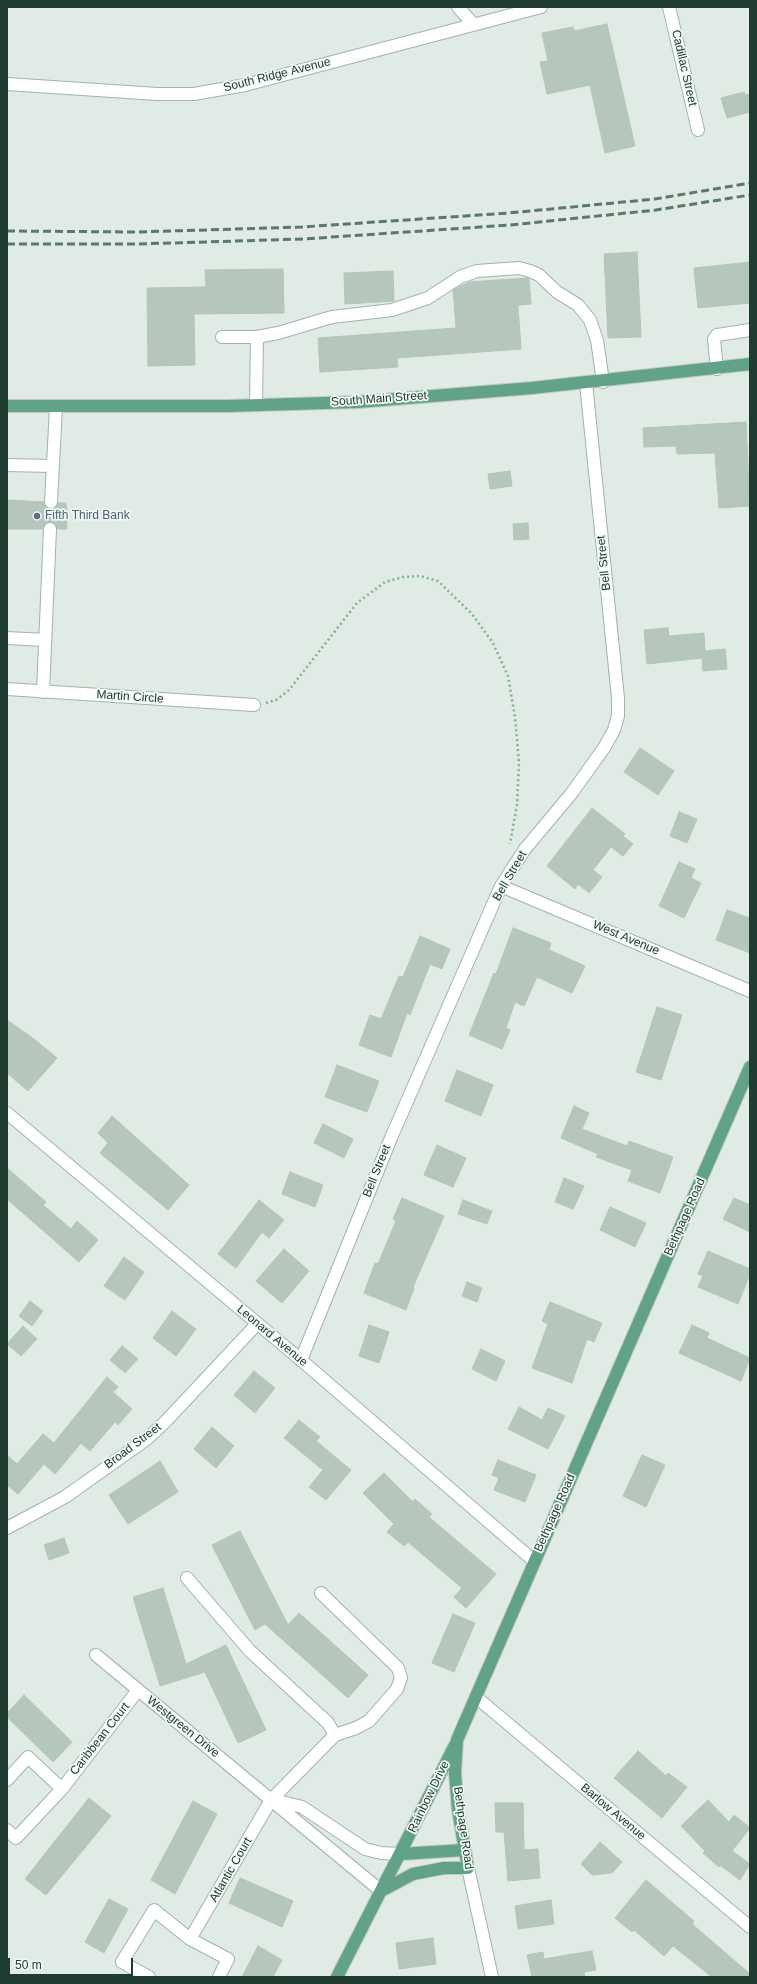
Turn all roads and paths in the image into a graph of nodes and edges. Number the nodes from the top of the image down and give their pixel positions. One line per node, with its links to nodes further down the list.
1 (458, 7): 4 (street)
2 (541, 7): 4 (street, South Ridge Avenue)
3 (669, 7): 6 (street, Cadillac Street)
4 (472, 24): 5 (street, South Ridge Avenue)
5 (7, 84)
6 (698, 130)
7 (750, 330): 11 (street)
8 (222, 337): 9 (street)
9 (257, 337): 12 (street); 14 (street)
10 (750, 364): 11 (main road, South Main Street)
11 (717, 368): 12 (main road, South Main Street)
12 (603, 382): 13 (main road, South Main Street)
13 (586, 383): 14 (main road, South Main Street); 27 (street, Bell Street)
14 (256, 405): 16 (main road, South Main Street)
15 (7, 406): 16 (main road, South Main Street)
16 (56, 407): 18 (street)
17 (7, 464): 18 (street)
18 (53, 466): 19 (street)
19 (51, 502)
20 (50, 529): 22 (street)
21 (7, 638): 22 (street)
22 (45, 640): 24 (street)
23 (7, 689): 24 (street, Martin Circle)
24 (43, 692): 25 (street, Martin Circle)
25 (254, 705): 26 (path)
26 (510, 848)
27 (501, 886): 28 (street, West Avenue); 32 (street, Bell Street)
28 (750, 991)
29 (750, 1067): 34 (main road, Bethpage Road)
30 (7, 1113): 31 (street, Leonard Avenue)
31 (257, 1324): 32 (street, Leonard Avenue); 33 (street, Broad Street)
32 (301, 1360): 34 (street, Leonard Avenue)
33 (7, 1527)
34 (534, 1561): 39 (main road, Bethpage Road)
35 (187, 1578): 40 (street)
36 (321, 1593): 40 (street)
37 (96, 1654): 38 (street, Westgreen Drive)
38 (138, 1690): 43 (street, Caribbean Court); 44 (street, Westgreen Drive)
39 (476, 1697): 41 (main road, Bethpage Road); 50 (street, Barlow Avenue)
40 (335, 1735): 44 (street, Atlantic Court)
41 (457, 1740): 46 (main road, Bethpage Road); 47 (main road, Rainbow Drive)
42 (7, 1780): 43 (street, Caribbean Court)
43 (62, 1789): 45 (street, Caribbean Court)
44 (271, 1800): 47 (street, Westgreen Drive); 49 (street, Westgreen Drive); 51 (street, Atlantic Court)
45 (7, 1830)
46 (464, 1850): 47 (main road, Rainbow Drive); 48 (main road, Bethpage Road)
47 (401, 1854): 49 (main road, Rainbow Drive)
48 (468, 1868): 49 (main road); 55 (street, Bethpage Road)
49 (381, 1891): 54 (main road, Rainbow Drive)
50 (750, 1927)
51 (190, 1939): 52 (street); 53 (street)
52 (149, 1977)
53 (219, 1977)
54 (337, 1977)
55 (492, 1977)

